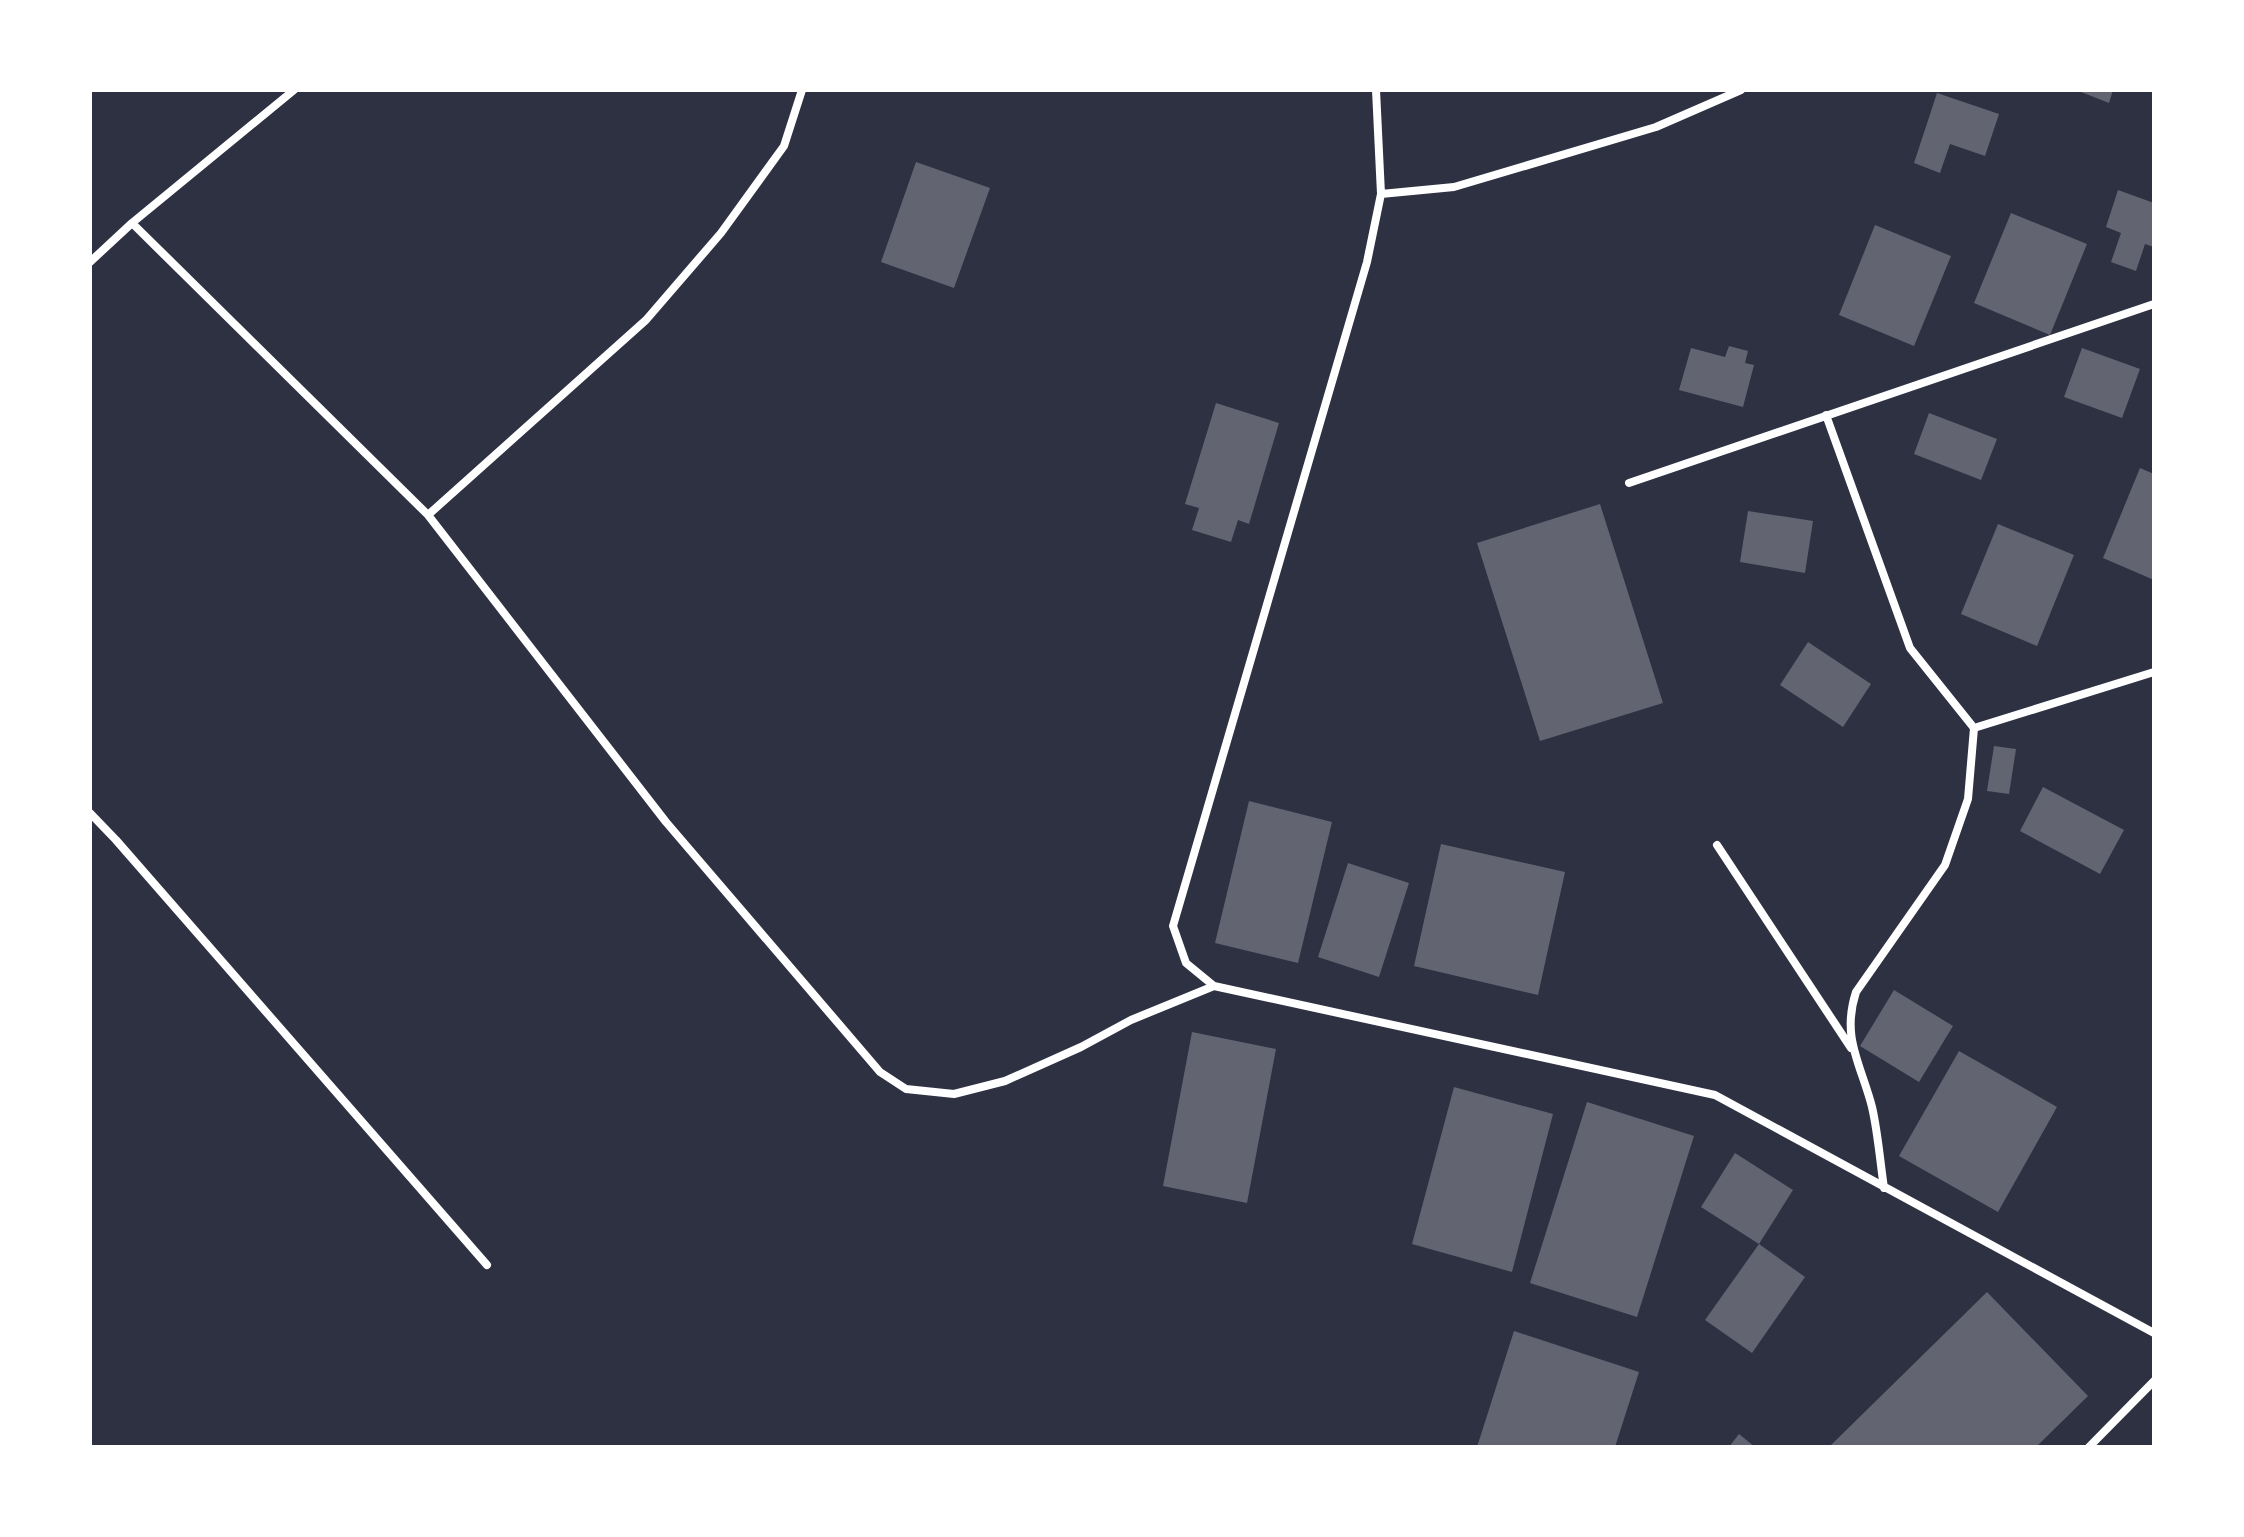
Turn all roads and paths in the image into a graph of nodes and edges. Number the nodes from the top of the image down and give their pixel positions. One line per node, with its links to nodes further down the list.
1 (294, 90): 6 (street)
2 (802, 90): 11 (street)
3 (1376, 90): 5 (street)
4 (1741, 90): 5 (street)
5 (1381, 194): 16 (street)
6 (132, 223): 7 (street); 11 (street)
7 (90, 262)
8 (2154, 304): 9 (street)
9 (1826, 415): 10 (street); 13 (street)
10 (1629, 483)
11 (428, 515): 16 (street)
12 (2154, 672): 13 (street)
13 (1974, 728): 17 (street)
14 (90, 813): 19 (street)
15 (1717, 845): 17 (street)
16 (1214, 986): 18 (street)
17 (1852, 1049): 18 (street)
18 (1884, 1188): 20 (street)
19 (487, 1265)
20 (2154, 1333)
21 (2154, 1381): 22 (street)
22 (2089, 1447)

